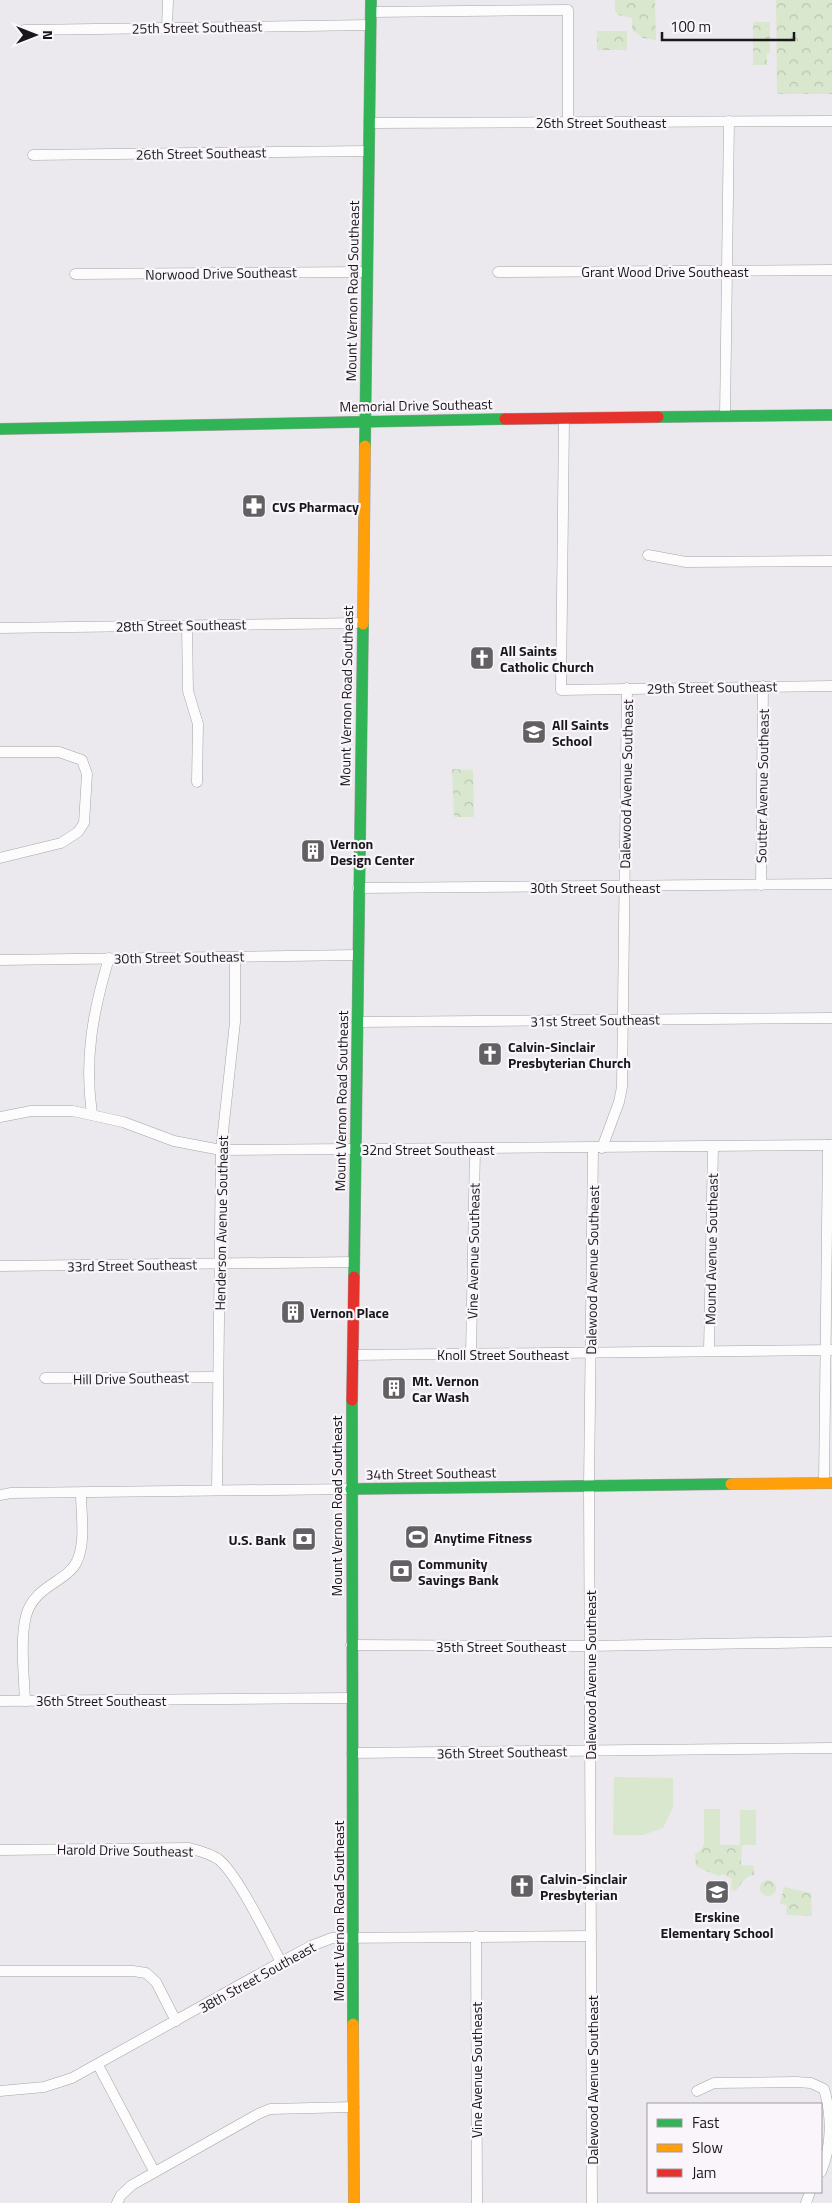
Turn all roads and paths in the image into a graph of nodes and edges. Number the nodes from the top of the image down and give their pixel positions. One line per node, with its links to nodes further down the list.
1 (168, 0): 4 (street)
2 (371, 6): 3 (main road, Mount Vernon Road Southeast); 8 (street)
3 (370, 25): 4 (street, 25th Street Southeast); 9 (main road, Mount Vernon Road Southeast)
4 (167, 28): 5 (street, 25th Street Southeast)
5 (24, 30)
6 (729, 121): 7 (street, 26th Street Southeast); 8 (street, 26th Street Southeast); 12 (street)
7 (832, 121)
8 (568, 122): 9 (street, 26th Street Southeast)
9 (369, 124): 10 (main road, Mount Vernon Road Southeast)
10 (369, 151): 11 (street, 26th Street Southeast); 14 (main road, Mount Vernon Road Southeast)
11 (33, 155)
12 (727, 270): 13 (street, Grant Wood Drive Southeast); 15 (street, Grant Wood Drive Southeast); 18 (street)
13 (832, 270)
14 (367, 272): 16 (street, Norwood Drive Southeast); 20 (main road, Mount Vernon Road Southeast)
15 (498, 272)
16 (76, 274)
17 (832, 415): 18 (main road, Memorial Drive Southeast)
18 (725, 416): 19 (main road, Memorial Drive Southeast)
19 (564, 419): 20 (main road, Memorial Drive Southeast); 29 (street, 29th Street Southeast)
20 (365, 420): 21 (main road, Memorial Drive Southeast); 24 (main road, Mount Vernon Road Southeast)
21 (0, 429)
22 (648, 555): 23 (street)
23 (832, 561)
24 (362, 623): 25 (street, 28th Street Southeast); 36 (main road, Mount Vernon Road Southeast)
25 (187, 625): 26 (street, 28th Street Southeast); 31 (street)
26 (0, 628)
27 (763, 686): 28 (street, 29th Street Southeast); 29 (street, 29th Street Southeast); 34 (street, Soutter Avenue Southeast)
28 (832, 686)
29 (627, 688): 35 (street, Dalewood Avenue Southeast)
30 (0, 752): 32 (street)
31 (197, 782)
32 (0, 858)
33 (832, 884): 34 (street, 30th Street Southeast)
34 (761, 885): 35 (street, 30th Street Southeast)
35 (625, 886): 36 (street, 30th Street Southeast); 42 (street, Dalewood Avenue Southeast)
36 (358, 888): 37 (main road, Mount Vernon Road Southeast)
37 (357, 955): 38 (street, 30th Street Southeast); 43 (main road, Mount Vernon Road Southeast)
38 (235, 957): 39 (street, 30th Street Southeast); 50 (street, Henderson Avenue Southeast)
39 (108, 958): 40 (street, 30th Street Southeast); 44 (street)
40 (0, 960)
41 (832, 1018): 42 (street, 31st Street Southeast)
42 (623, 1020): 43 (street, 31st Street Southeast); 48 (street, Dalewood Avenue Southeast)
43 (357, 1022): 51 (main road, Mount Vernon Road Southeast)
44 (92, 1114): 45 (street, 32nd Street Southeast); 50 (street, 32nd Street Southeast)
45 (0, 1117)
46 (830, 1145): 47 (street, 32nd Street Southeast); 55 (street)
47 (712, 1147): 48 (street, 32nd Street Southeast); 56 (street, Mound Avenue Southeast)
48 (598, 1148): 49 (street, 32nd Street Southeast); 57 (street, Dalewood Avenue Southeast)
49 (475, 1149): 51 (street, 32nd Street Southeast); 58 (street, Vine Avenue Southeast)
50 (221, 1150): 51 (street, 32nd Street Southeast); 53 (street, Henderson Avenue Southeast)
51 (355, 1150): 52 (main road, Mount Vernon Road Southeast)
52 (354, 1262): 53 (street, 33rd Street Southeast); 59 (main road, Mount Vernon Road Southeast)
53 (220, 1264): 54 (street, 33rd Street Southeast); 60 (street, Henderson Avenue Southeast)
54 (0, 1266)
55 (829, 1350): 56 (street, Knoll Street Southeast); 62 (street)
56 (710, 1352): 57 (street, Knoll Street Southeast)
57 (591, 1353): 58 (street, Knoll Street Southeast); 63 (street, Dalewood Avenue Southeast)
58 (470, 1354): 59 (street, Knoll Street Southeast)
59 (353, 1355): 64 (main road, Mount Vernon Road Southeast)
60 (218, 1377): 61 (street, Hill Drive Southeast); 65 (street, Henderson Avenue Southeast)
61 (45, 1378)
62 (828, 1483): 63 (main road, 34th Street Southeast)
63 (589, 1486): 64 (main road, 34th Street Southeast); 70 (street, Dalewood Avenue Southeast)
64 (350, 1489): 65 (street, 34th Street Southeast); 69 (main road, Mount Vernon Road Southeast)
65 (216, 1490): 66 (street, 34th Street Southeast)
66 (81, 1493): 67 (street, 34th Street Southeast); 73 (street)
67 (0, 1495)
68 (832, 1642): 70 (street, 35th Street Southeast)
69 (351, 1645): 70 (street, 35th Street Southeast); 71 (main road, Mount Vernon Road Southeast)
70 (589, 1646): 75 (street, Dalewood Avenue Southeast)
71 (351, 1698): 73 (street, 36th Street Southeast); 76 (main road, Mount Vernon Road Southeast)
72 (0, 1701): 73 (street, 36th Street Southeast)
73 (25, 1701)
74 (832, 1748): 75 (street, 36th Street Southeast)
75 (590, 1751): 76 (street, 36th Street Southeast); 79 (street, Dalewood Avenue Southeast)
76 (352, 1753): 80 (main road, Mount Vernon Road Southeast)
77 (0, 1850): 81 (street, Harold Drive Southeast)
78 (476, 1936): 79 (street, 38th Street Southeast); 80 (street, 38th Street Southeast); 92 (street, Vine Avenue Southeast)
79 (591, 1936): 93 (street, Dalewood Avenue Southeast)
80 (352, 1937): 81 (street, 38th Street Southeast); 87 (main road, Mount Vernon Road Southeast)
81 (281, 1962): 83 (street, 38th Street Southeast)
82 (0, 1972): 83 (street)
83 (176, 2021): 84 (street, 38th Street Southeast)
84 (98, 2064): 85 (street, 38th Street Southeast); 89 (street)
85 (0, 2091)
86 (697, 2091): 88 (street)
87 (354, 2107): 89 (street); 91 (main road, Mount Vernon Road Southeast)
88 (822, 2169)
89 (154, 2171): 90 (street)
90 (117, 2203)
91 (354, 2203)
92 (477, 2203)
93 (592, 2203)

